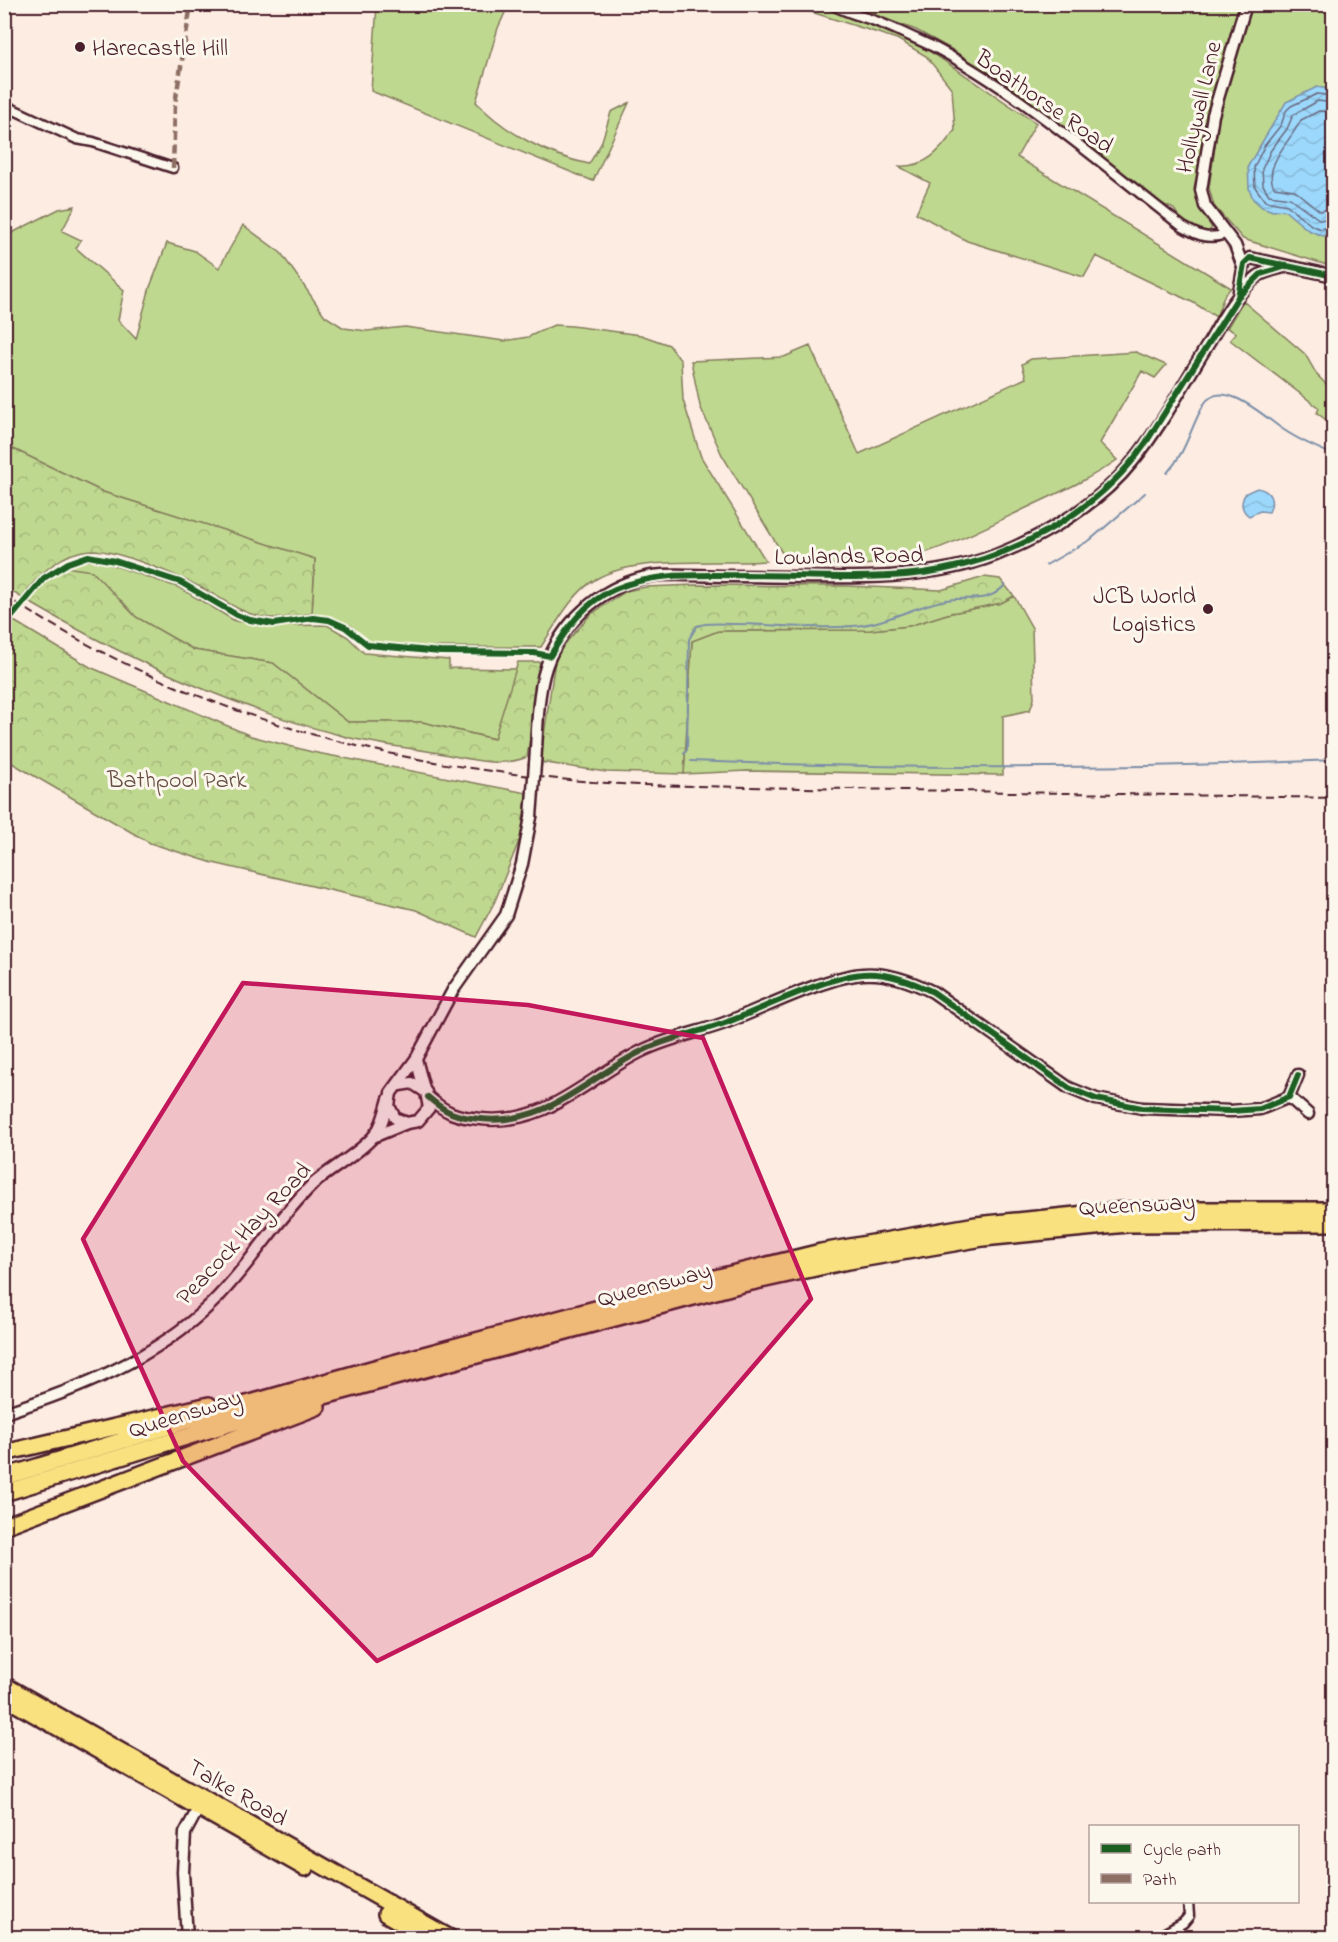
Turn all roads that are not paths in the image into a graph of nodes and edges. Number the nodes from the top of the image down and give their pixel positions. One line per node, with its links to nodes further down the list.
1 (831, 4): 5 (street, Boathorse Road)
2 (1246, 4): 5 (street, Hollywall Lane)
3 (4, 105): 4 (street)
4 (173, 168)
5 (1226, 234): 6 (street, Hollywall Lane)
6 (1235, 245): 7 (street, Hollywall Lane); 9 (street, Hollywall Lane)
7 (1258, 259): 8 (street); 9 (street); 10 (street)
8 (1287, 266): 10 (street); 11 (street)
9 (1244, 269): 10 (street); 12 (street, Lowlands Road)
10 (1259, 276): 12 (street, Lowlands Road)
11 (1334, 276)
12 (1238, 297): 13 (street, Lowlands Road, bridge)
13 (416, 1059): 15 (street); 16 (street)
14 (1298, 1075): 17 (street)
15 (400, 1085): 16 (street); 18 (street)
16 (426, 1093): 19 (street); 21 (street)
17 (1289, 1097): 19 (street); 20 (street)
18 (389, 1099): 21 (street); 22 (street)
19 (445, 1112): 21 (street)
20 (1308, 1114)
21 (412, 1122): 22 (street)
22 (374, 1137): 27 (street, Peacock Hay Road)
23 (1334, 1210): 26 (highway, Queensway)
24 (1334, 1223): 25 (highway, Queensway)
25 (441, 1364): 30 (highway, Queensway); 31 (highway)
26 (375, 1368): 28 (highway); 29 (highway, Queensway)
27 (4, 1413)
28 (4, 1453)
29 (4, 1478)
30 (4, 1493)
31 (4, 1526)
32 (4, 1685): 38 (highway, Talke Road)
33 (4, 1697): 34 (highway, Talke Road)
34 (198, 1809): 36 (street); 37 (highway, Talke Road)
35 (1188, 1903): 39 (street)
36 (187, 1938)
37 (428, 1938)
38 (450, 1938)
39 (1156, 1938)

